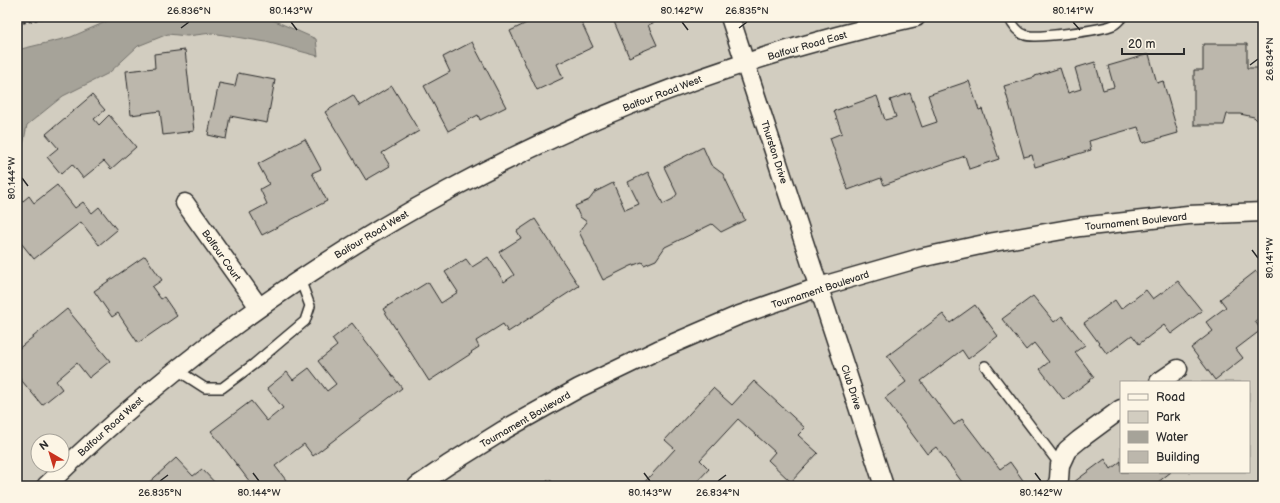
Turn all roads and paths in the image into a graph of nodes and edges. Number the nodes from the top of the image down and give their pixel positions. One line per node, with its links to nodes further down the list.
1 (46, 17): 6 (path)
2 (730, 17): 7 (street, Thurston Drive)
3 (916, 17): 7 (street, Balfour Road East)
4 (1009, 17): 5 (lane)
5 (1122, 17)
6 (17, 24)
7 (745, 63): 10 (street, Balfour Road West); 11 (street, Thurston Drive)
8 (185, 203): 12 (street, Balfour Court)
9 (1263, 212): 11 (street, Tournament Boulevard)
10 (300, 279): 12 (street, Balfour Road West); 15 (lane)
11 (819, 287): 20 (street, Tournament Boulevard); 21 (street, Club Drive)
12 (259, 307): 15 (street, Balfour Road West)
13 (985, 366): 18 (lane)
14 (1178, 369): 16 (street)
15 (176, 370): 19 (street, Balfour Road West)
16 (1160, 381)
17 (1120, 410): 18 (street)
18 (1060, 465): 22 (street)
19 (46, 486)
20 (417, 486)
21 (884, 486)
22 (1057, 486)

